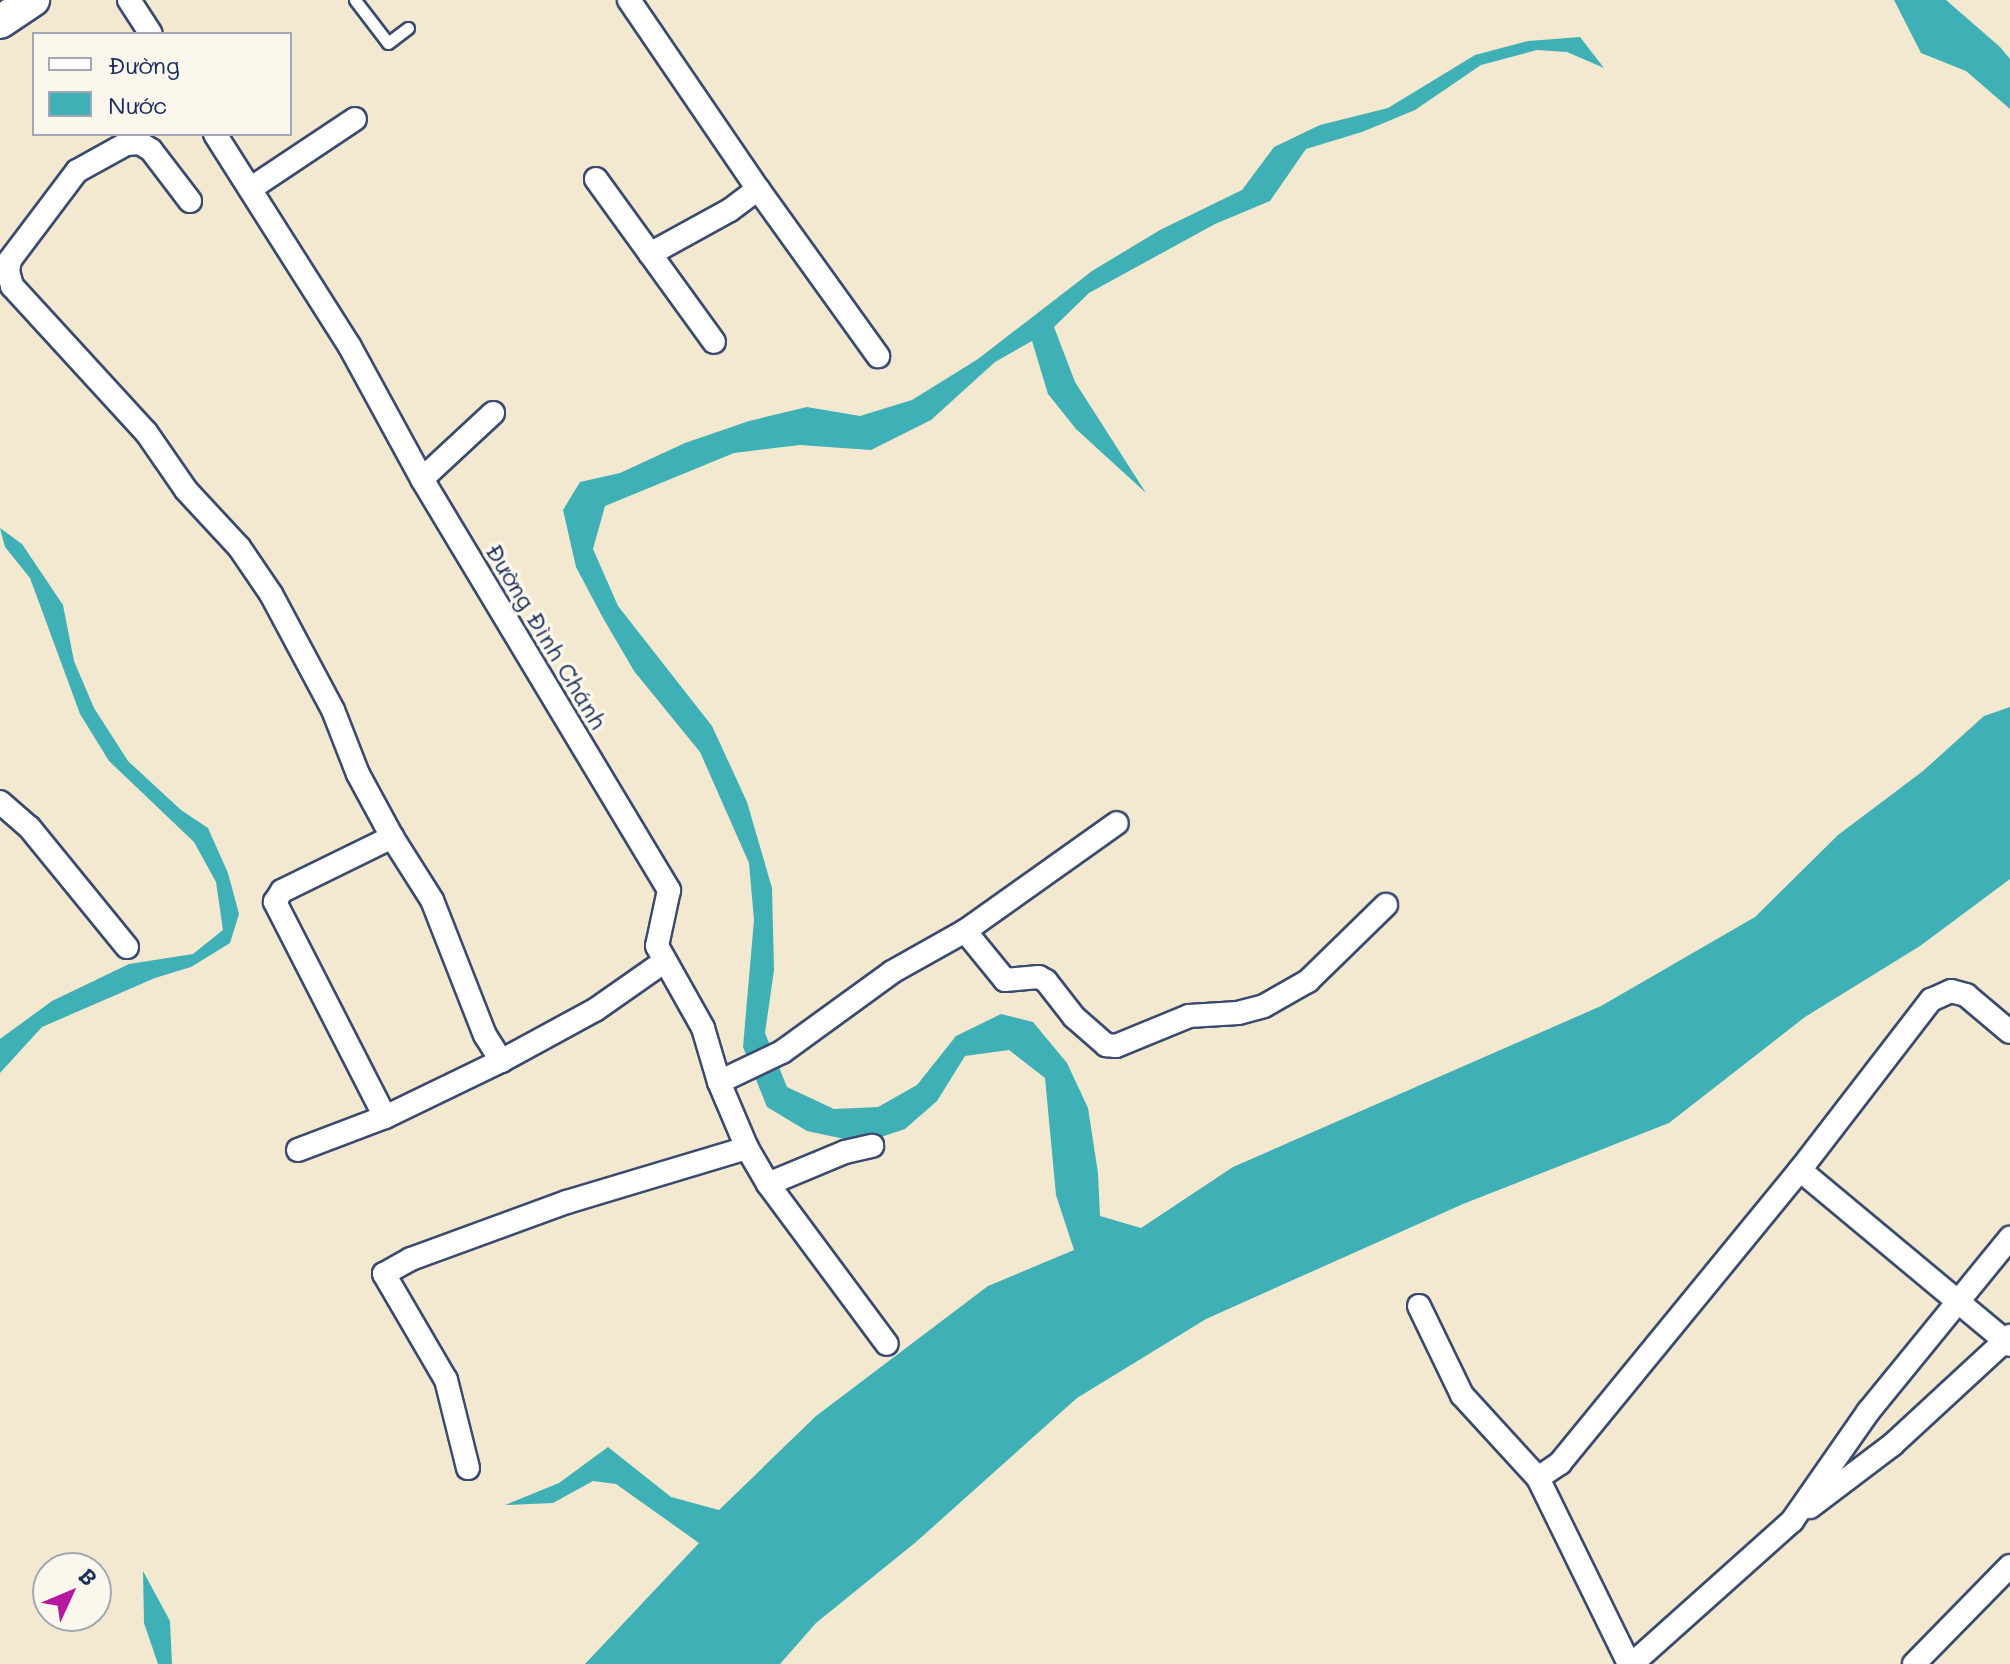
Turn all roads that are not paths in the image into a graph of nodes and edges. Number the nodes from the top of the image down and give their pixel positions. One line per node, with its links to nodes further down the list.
1 (33, 0): 5 (main road)
2 (129, 0): 7 (street)
3 (355, 0): 6 (lane)
4 (629, 0): 12 (street)
5 (0, 22)
6 (408, 28)
7 (150, 32)
8 (355, 119): 11 (street)
9 (216, 136): 11 (street, Đường Đình Chánh)
10 (596, 179): 14 (street)
11 (250, 189): 18 (street, Đường Đình Chánh)
12 (758, 189): 14 (street); 16 (street)
13 (190, 201): 21 (street)
14 (650, 254): 15 (street)
15 (714, 342)
16 (878, 356)
17 (493, 413): 18 (street)
18 (422, 479): 25 (street, Đường Đình Chánh)
19 (0, 802): 24 (street)
20 (1117, 823): 23 (street)
21 (392, 837): 27 (street); 29 (street)
22 (1386, 905): 23 (street)
23 (965, 931): 28 (street)
24 (127, 947)
25 (665, 961): 27 (street); 28 (street, Đường Đình Chánh)
26 (2010, 1032): 33 (street)
27 (501, 1061): 29 (street)
28 (719, 1082): 31 (street, Đường Đình Chánh)
29 (385, 1117): 32 (street)
30 (872, 1146): 34 (street)
31 (747, 1148): 34 (street, Đường Đình Chánh); 40 (street)
32 (298, 1150)
33 (1800, 1170): 36 (street); 41 (street)
34 (768, 1184): 39 (street, Đường Đình Chánh)
35 (2010, 1238): 36 (street)
36 (1958, 1300): 38 (street); 42 (street)
37 (1419, 1306): 41 (street)
38 (2009, 1341): 42 (street)
39 (887, 1344)
40 (468, 1468)
41 (1538, 1478): 44 (street)
42 (1792, 1521): 44 (street)
43 (2010, 1566): 45 (street)
44 (1631, 1664)
45 (1914, 1664)

